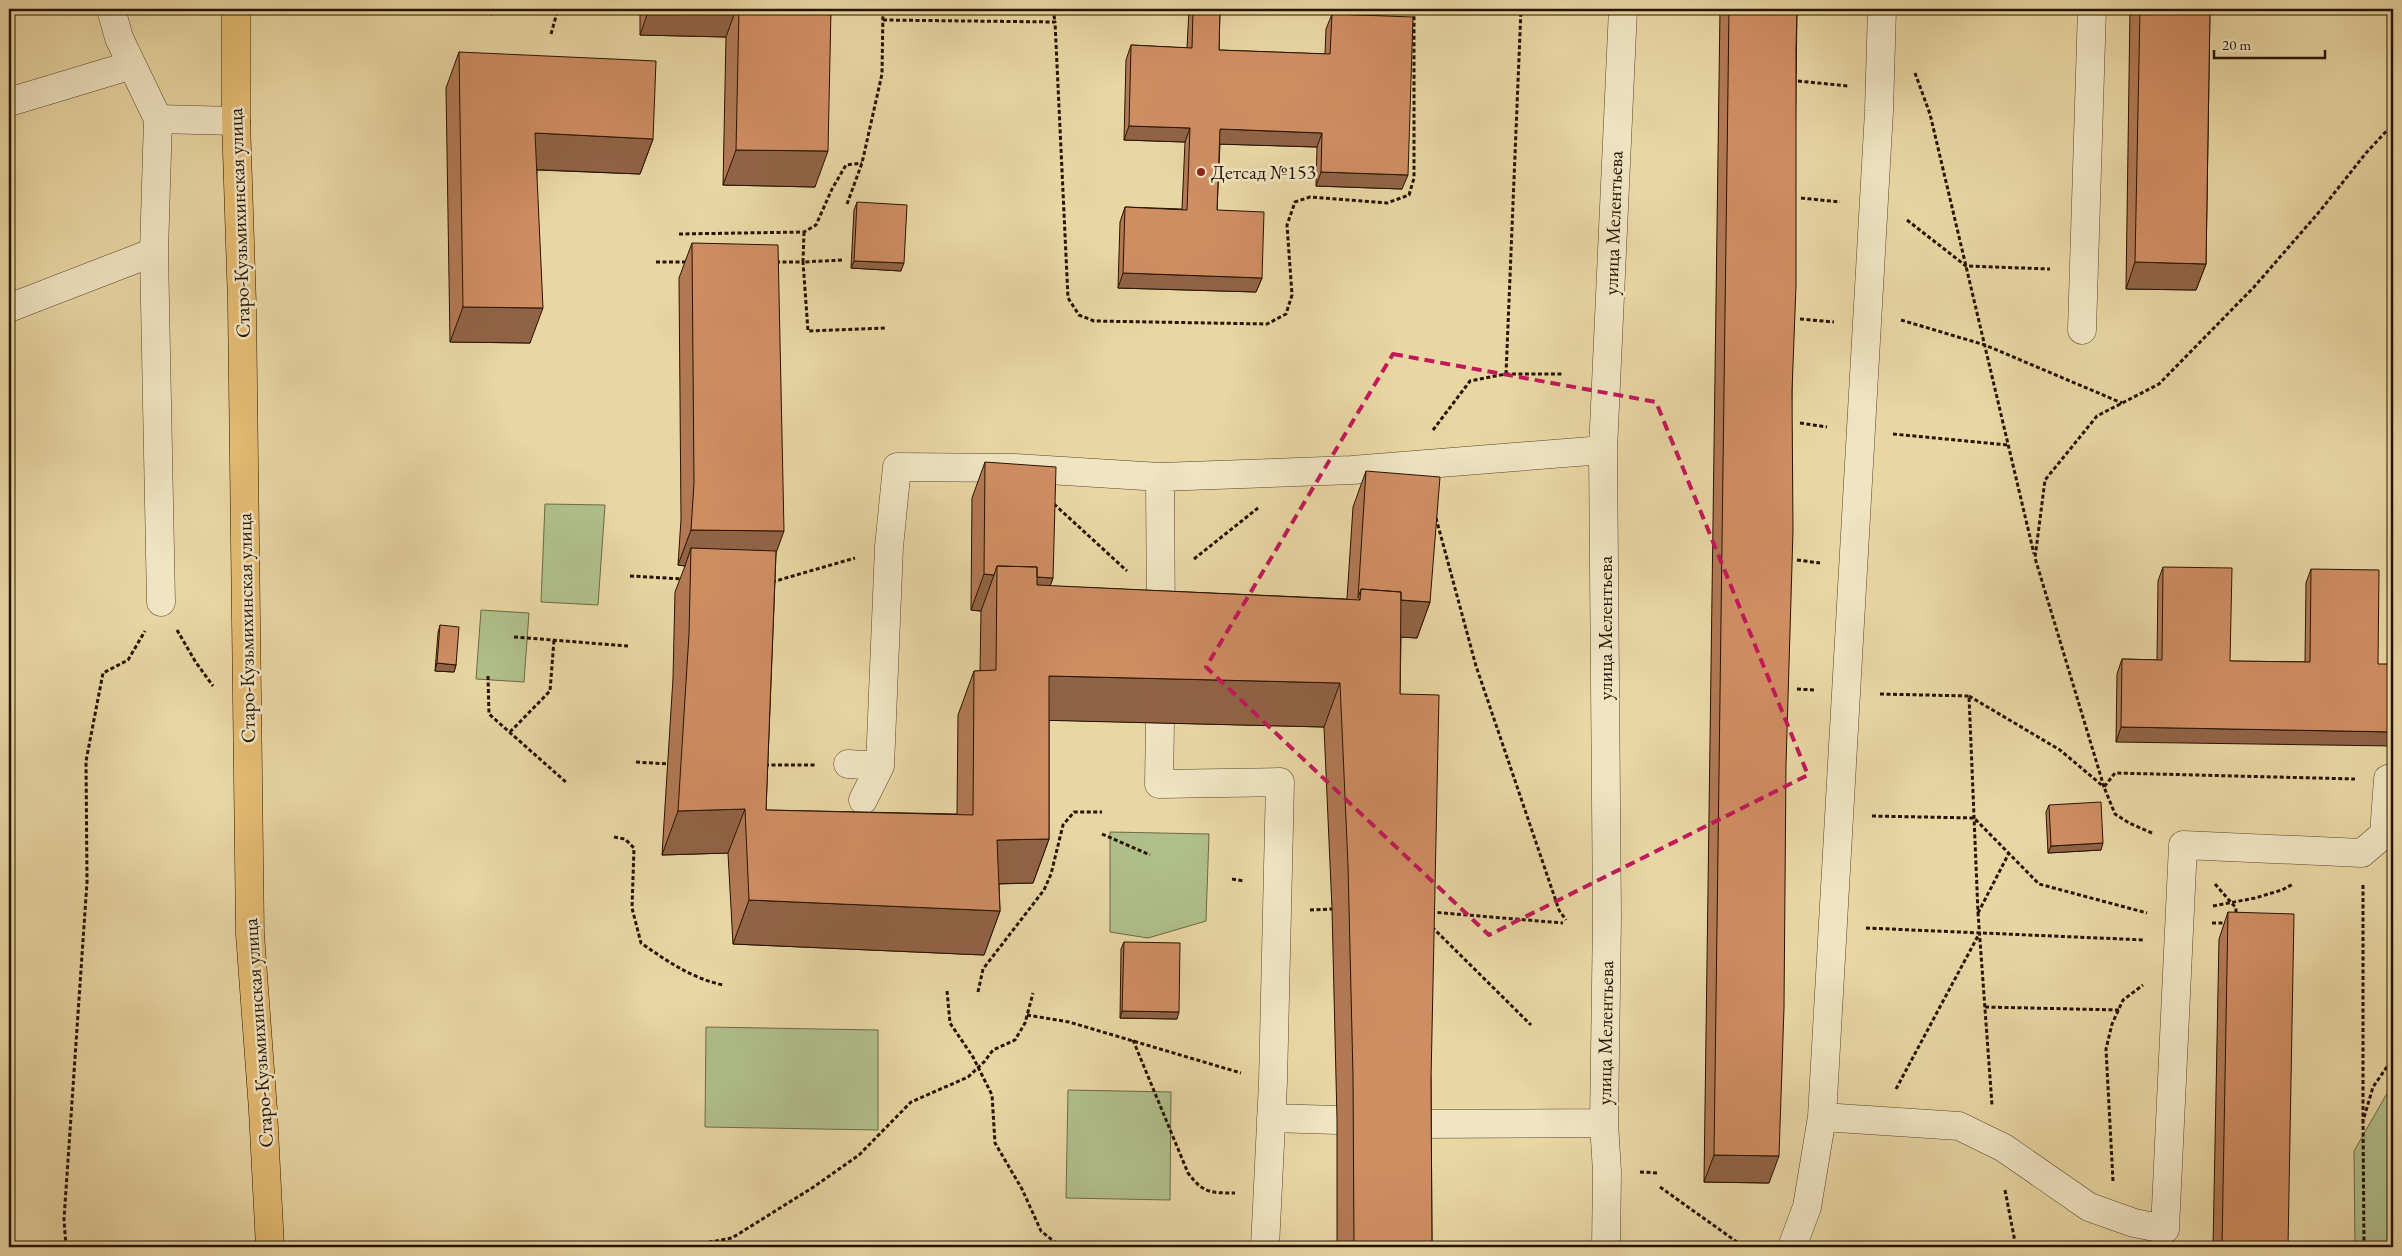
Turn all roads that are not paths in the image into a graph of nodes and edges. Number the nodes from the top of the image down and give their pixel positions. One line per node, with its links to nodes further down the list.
1 (111, 9): 6 (street)
2 (236, 9): 9 (main road, Старо-Кузьмихинская улица)
3 (1622, 9): 13 (street, улица Мелентьева)
4 (1882, 9): 22 (street)
5 (2092, 9): 12 (street)
6 (132, 65): 7 (street); 8 (street)
7 (9, 102)
8 (158, 119): 9 (street); 10 (street)
9 (236, 122): 28 (main road, Старо-Кузьмихинская улица)
10 (154, 252): 11 (street); 15 (street)
11 (9, 308)
12 (2082, 330)
13 (1603, 450): 14 (street); 25 (street, улица Мелентьева)
14 (1160, 477): 16 (street); 19 (street)
15 (161, 602)
16 (1161, 636)
17 (1160, 722): 23 (street)
18 (848, 764): 19 (street)
19 (880, 766): 21 (street)
20 (2391, 778): 27 (street)
21 (863, 800)
22 (1822, 1117): 27 (street); 31 (street)
23 (1271, 1118): 24 (street); 29 (street)
24 (1337, 1120)
25 (1604, 1123): 26 (street); 30 (street, улица Мелентьева)
26 (1415, 1124)
27 (2164, 1238)
28 (270, 1247)
29 (1265, 1247)
30 (1606, 1247)
31 (1792, 1247)

